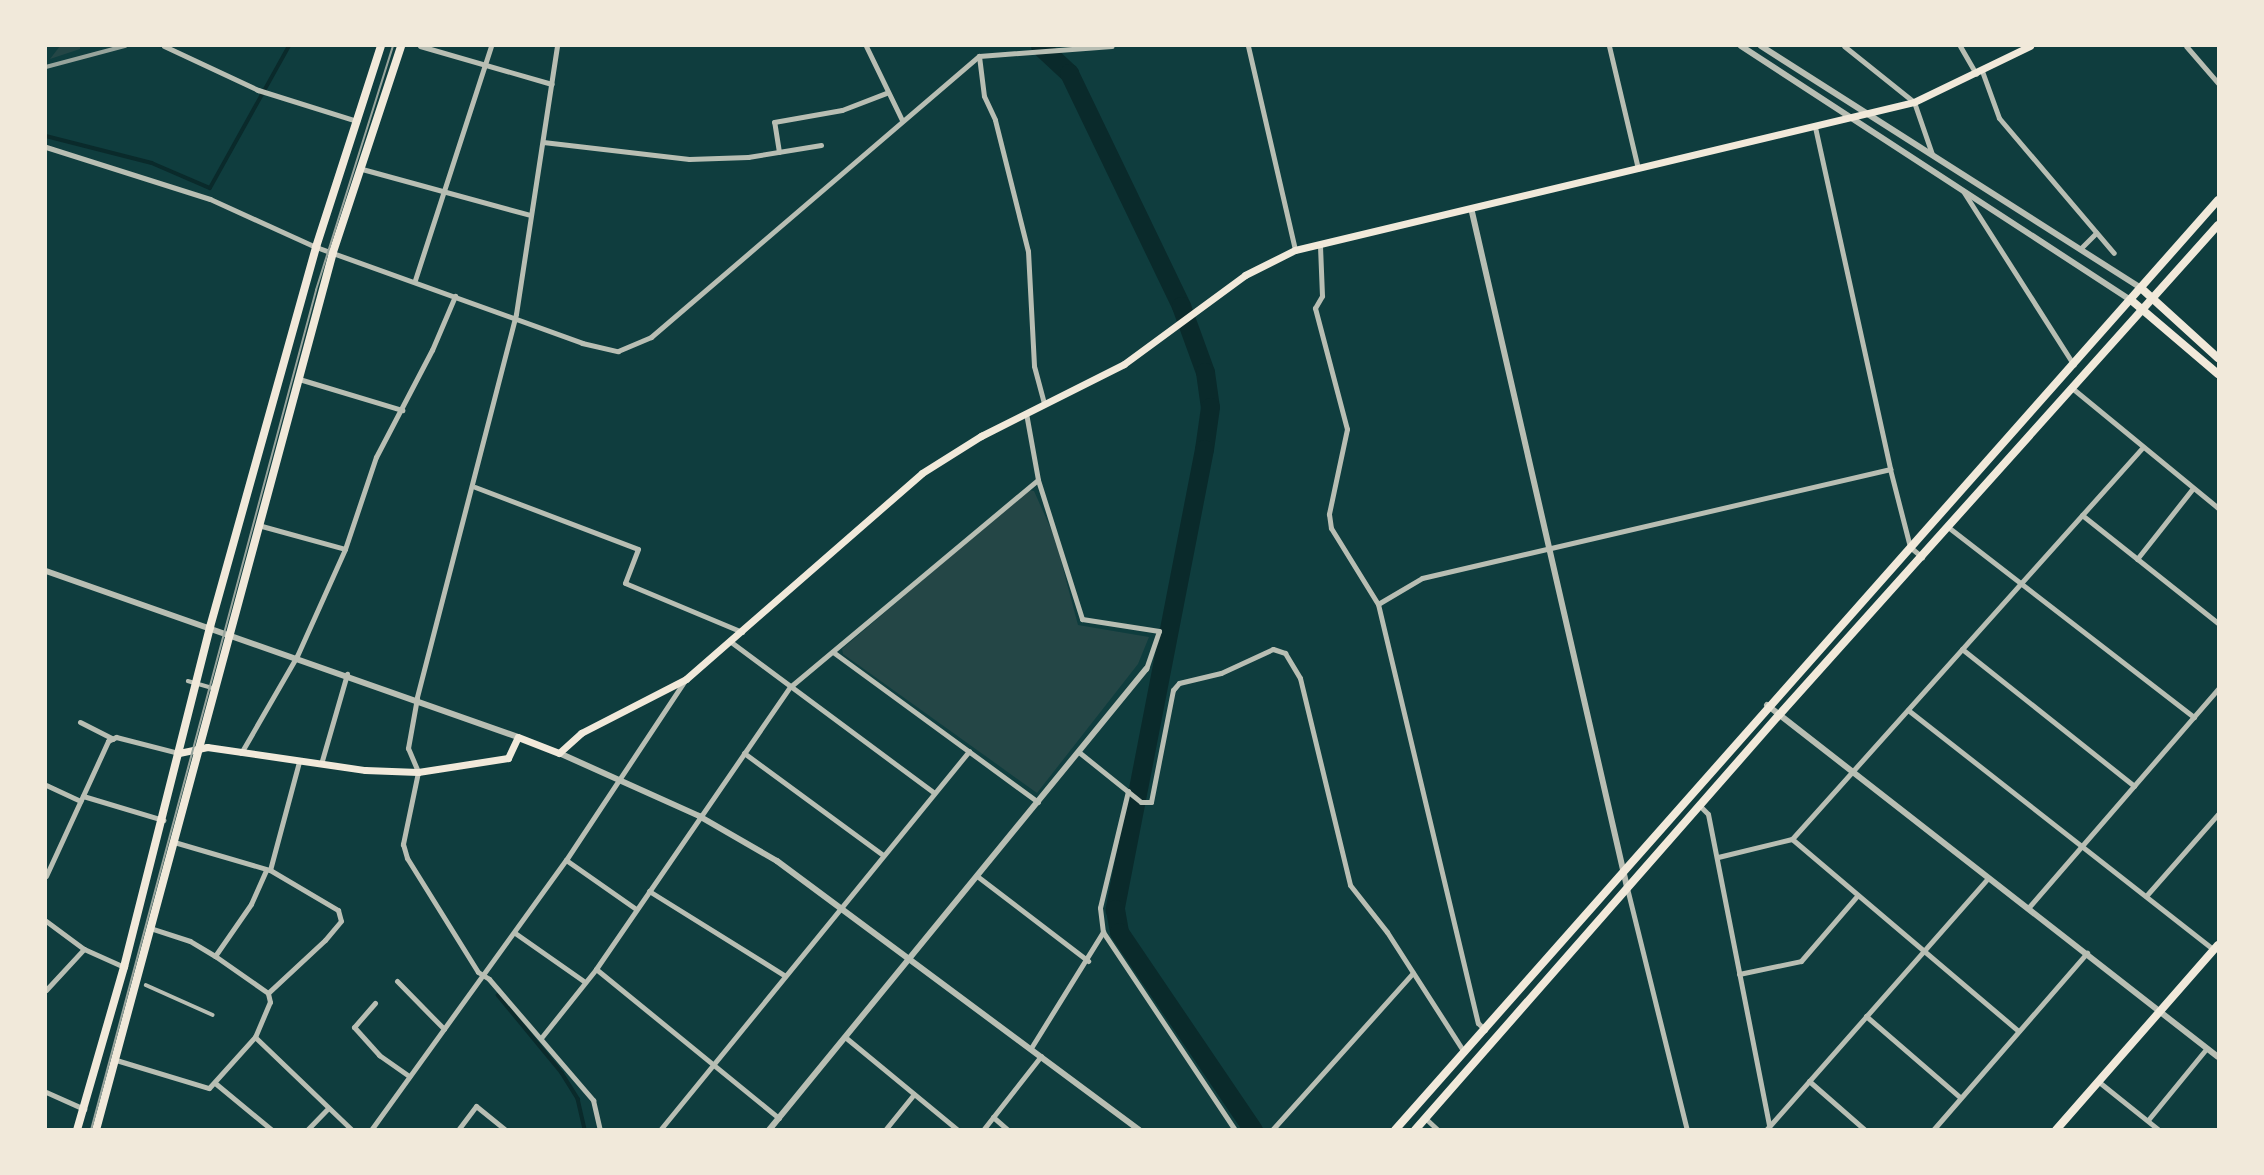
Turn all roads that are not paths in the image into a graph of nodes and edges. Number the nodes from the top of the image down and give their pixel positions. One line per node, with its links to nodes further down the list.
1 (164, 46): 28 (street)
2 (381, 46): 28 (main road)
3 (401, 46): 35 (main road)
4 (421, 46): 19 (street)
5 (491, 46): 19 (street)
6 (557, 46): 22 (street)
7 (866, 46): 23 (street)
8 (1112, 46): 17 (street)
9 (1248, 46): 47 (street)
10 (1609, 46): 36 (street)
11 (1741, 46): 26 (street)
12 (1761, 46): 25 (street)
13 (1844, 46): 24 (street)
14 (1960, 46): 20 (street)
15 (2030, 46): 20 (main road)
16 (2186, 46): 21 (street)
17 (1093, 47): 18 (street)
18 (979, 56): 27 (street); 62 (street)
19 (484, 66): 22 (street); 38 (street)
20 (1979, 72): 24 (main road); 43 (street)
21 (2218, 83)
22 (552, 84): 30 (street)
23 (886, 93): 27 (street); 33 (street)
24 (1914, 102): 25 (main road); 34 (street)
25 (1866, 115): 26 (main road); 34 (street)
26 (1850, 117): 29 (main road); 37 (street)
27 (902, 120): 56 (street)
28 (356, 121): 45 (main road)
29 (1815, 127): 36 (main road); 66 (street)
30 (543, 142): 33 (street); 41 (street)
31 (821, 145): 33 (street)
32 (46, 147): 45 (street)
33 (779, 152)
34 (1931, 154): 46 (street)
35 (362, 169): 38 (street); 48 (main road)
36 (1638, 169): 40 (main road)
37 (1960, 187): 54 (street); 58 (street)
38 (444, 191): 41 (street); 50 (street)
39 (2218, 200): 51 (main road)
40 (1472, 212): 44 (main road); 76 (street)
41 (530, 215): 56 (street)
42 (2218, 225): 53 (main road)
43 (2096, 233): 46 (street); 49 (street)
44 (1320, 246): 47 (main road); 81 (street)
45 (316, 247): 48 (street); 83 (main road)
46 (2080, 249): 51 (street)
47 (1296, 250): 62 (main road)
48 (333, 252): 50 (street); 60 (main road)
49 (2114, 253)
50 (415, 280): 52 (street)
51 (2141, 288): 53 (main road); 54 (main road)
52 (455, 296): 56 (street); 63 (street)
53 (2153, 299): 55 (main road); 57 (main road)
54 (2131, 300): 55 (main road); 58 (main road)
55 (2143, 311): 59 (main road); 61 (main road)
56 (514, 318): 68 (street)
57 (2218, 358)
58 (2074, 365): 74 (main road)
59 (2218, 374)
60 (299, 379): 63 (street); 72 (main road)
61 (2071, 388): 65 (street); 73 (main road)
62 (1044, 403): 64 (main road)
63 (402, 410): 75 (street)
64 (1026, 413): 67 (street); 85 (main road)
65 (2143, 447): 69 (street); 71 (street)
66 (1890, 469): 74 (street); 76 (street)
67 (1038, 480): 88 (street); 90 (street)
68 (475, 486): 85 (street); 97 (street)
69 (2193, 488): 70 (street); 78 (street)
70 (2218, 508)
71 (2081, 515): 78 (street); 80 (street)
72 (258, 525): 75 (street); 84 (main road)
73 (1948, 527): 77 (main road); 80 (street)
74 (1910, 547): 77 (street); 98 (main road)
75 (345, 549): 89 (street)
76 (1549, 549): 81 (street); 133 (street)
77 (1922, 557): 100 (main road)
78 (2137, 559): 82 (street)
79 (46, 571): 83 (street)
80 (2021, 583): 87 (street); 101 (street)
81 (1378, 604): 172 (street)
82 (2218, 624)
83 (210, 627): 84 (street); 108 (main road)
84 (230, 632): 89 (street); 105 (main road)
85 (742, 632): 86 (main road)
86 (731, 642): 92 (main road); 94 (street)
87 (1962, 649): 99 (street); 118 (street)
88 (833, 652): 94 (street); 106 (street)
89 (296, 656): 91 (street); 111 (street)
90 (1146, 669): 107 (street)
91 (347, 674): 97 (street); 113 (street)
92 (685, 679): 109 (main road); 116 (street)
93 (188, 681): 95 (street)
94 (790, 687): 110 (street); 120 (street)
95 (218, 689)
96 (2218, 690): 101 (street)
97 (417, 698): 103 (street); 115 (street)
98 (1767, 705): 100 (street); 133 (main road)
99 (1908, 710): 114 (street); 129 (street)
100 (1779, 715): 114 (street); 123 (main road)
101 (2194, 717): 118 (street)
102 (80, 722): 104 (street)
103 (517, 737): 109 (main road); 115 (main road)
104 (113, 739): 108 (street); 121 (street)
105 (199, 749): 108 (main road); 111 (main road); 128 (main road)
106 (969, 751): 120 (street); 122 (street)
107 (1080, 752): 119 (street); 122 (street)
108 (179, 753): 126 (main road)
109 (559, 753): 116 (street)
110 (744, 753): 125 (street); 130 (street)
111 (241, 754): 112 (main road)
112 (299, 762): 113 (main road); 134 (street)
113 (321, 764): 115 (main road)
114 (1853, 771): 127 (street); 137 (street)
115 (418, 772): 160 (street)
116 (619, 780): 125 (street); 132 (street)
117 (46, 785): 121 (street)
118 (2134, 786): 129 (street)
119 (1128, 791): 147 (street); 158 (street)
120 (934, 793): 130 (street)
121 (82, 798): 126 (street); 135 (street)
122 (1038, 802): 136 (street)
123 (1700, 806): 131 (street); 138 (main road)
124 (2218, 814): 141 (street)
125 (699, 816): 139 (street); 142 (street)
126 (163, 820): 156 (main road)
127 (1792, 839): 131 (street); 140 (street)
128 (174, 842): 134 (street); 146 (main road)
129 (2082, 846): 141 (street); 143 (street)
130 (883, 855): 142 (street)
131 (1717, 858): 159 (street)
132 (566, 860): 144 (street); 148 (street)
133 (1623, 869): 138 (street); 172 (main road)
134 (268, 871): 153 (street); 166 (street)
135 (46, 876)
136 (977, 876): 154 (street); 155 (street)
137 (1988, 878): 143 (street); 151 (street)
138 (1627, 887): 195 (main road); 219 (street)
139 (649, 891): 144 (street); 161 (street)
140 (1857, 896): 151 (street); 159 (street)
141 (2146, 896): 149 (street)
142 (841, 906): 154 (street); 161 (street)
143 (2029, 907): 152 (street)
144 (636, 909): 157 (street)
145 (46, 921): 150 (street)
146 (152, 929): 153 (street); 182 (main road)
147 (1103, 932): 155 (street); 214 (street)
148 (515, 933): 160 (street); 163 (street)
149 (2216, 947): 168 (main road)
150 (85, 949): 156 (street); 165 (street)
151 (1923, 951): 170 (street); 173 (street)
152 (2087, 953): 168 (street); 173 (street)
153 (215, 956): 166 (street)
154 (910, 957): 175 (street); 177 (street)
155 (1088, 961): 177 (street)
156 (124, 967): 192 (main road)
157 (596, 969): 163 (street); 183 (street)
158 (1413, 974): 179 (street); 215 (street)
159 (1739, 974): 197 (street)
160 (484, 975): 171 (street); 176 (street)
161 (784, 975): 183 (street)
162 (397, 981): 171 (street)
163 (585, 982): 176 (street)
164 (146, 985): 169 (street)
165 (46, 990)
166 (268, 993): 174 (street)
167 (375, 1003): 184 (street)
168 (2160, 1011): 178 (street); 186 (main road)
169 (214, 1015)
170 (1866, 1016): 185 (street); 190 (street)
171 (444, 1030): 184 (street)
172 (1485, 1030): 179 (main road)
173 (2018, 1031): 190 (street)
174 (255, 1037): 187 (street); 191 (street)
175 (845, 1037): 189 (street); 194 (street)
176 (541, 1038): 206 (street)
177 (1031, 1048): 180 (street)
178 (2207, 1048): 181 (street); 196 (street)
179 (1464, 1052): 216 (main road)
180 (1041, 1056): 193 (street); 213 (street)
181 (2218, 1057)
182 (116, 1060): 187 (street); 199 (main road)
183 (712, 1064): 194 (street); 207 (street)
184 (409, 1076): 203 (street)
185 (1809, 1081): 197 (street); 220 (street)
186 (2099, 1082): 196 (street); 222 (main road)
187 (215, 1083): 200 (street)
188 (46, 1092): 192 (street)
189 (914, 1094): 209 (street); 210 (street)
190 (1961, 1097): 221 (street)
191 (328, 1108): 201 (street); 202 (street)
192 (84, 1109): 198 (main road)
193 (993, 1117): 211 (street); 212 (street)
194 (779, 1118): 208 (street)
195 (1425, 1118): 217 (main road); 218 (street)
196 (2148, 1120): 223 (street)
197 (1767, 1128)
198 (77, 1129)
199 (96, 1129)
200 (272, 1129)
201 (307, 1129)
202 (352, 1129)
203 (371, 1129)
204 (458, 1129): 205 (street)
205 (506, 1129)
206 (600, 1129)
207 (660, 1129)
208 (769, 1129)
209 (885, 1129)
210 (958, 1129)
211 (983, 1129)
212 (1008, 1129)
213 (1139, 1129)
214 (1235, 1129)
215 (1272, 1129)
216 (1395, 1129)
217 (1415, 1129)
218 (1438, 1129)
219 (1687, 1129)
220 (1865, 1129)
221 (1933, 1129)
222 (2056, 1129)
223 (2159, 1129)

